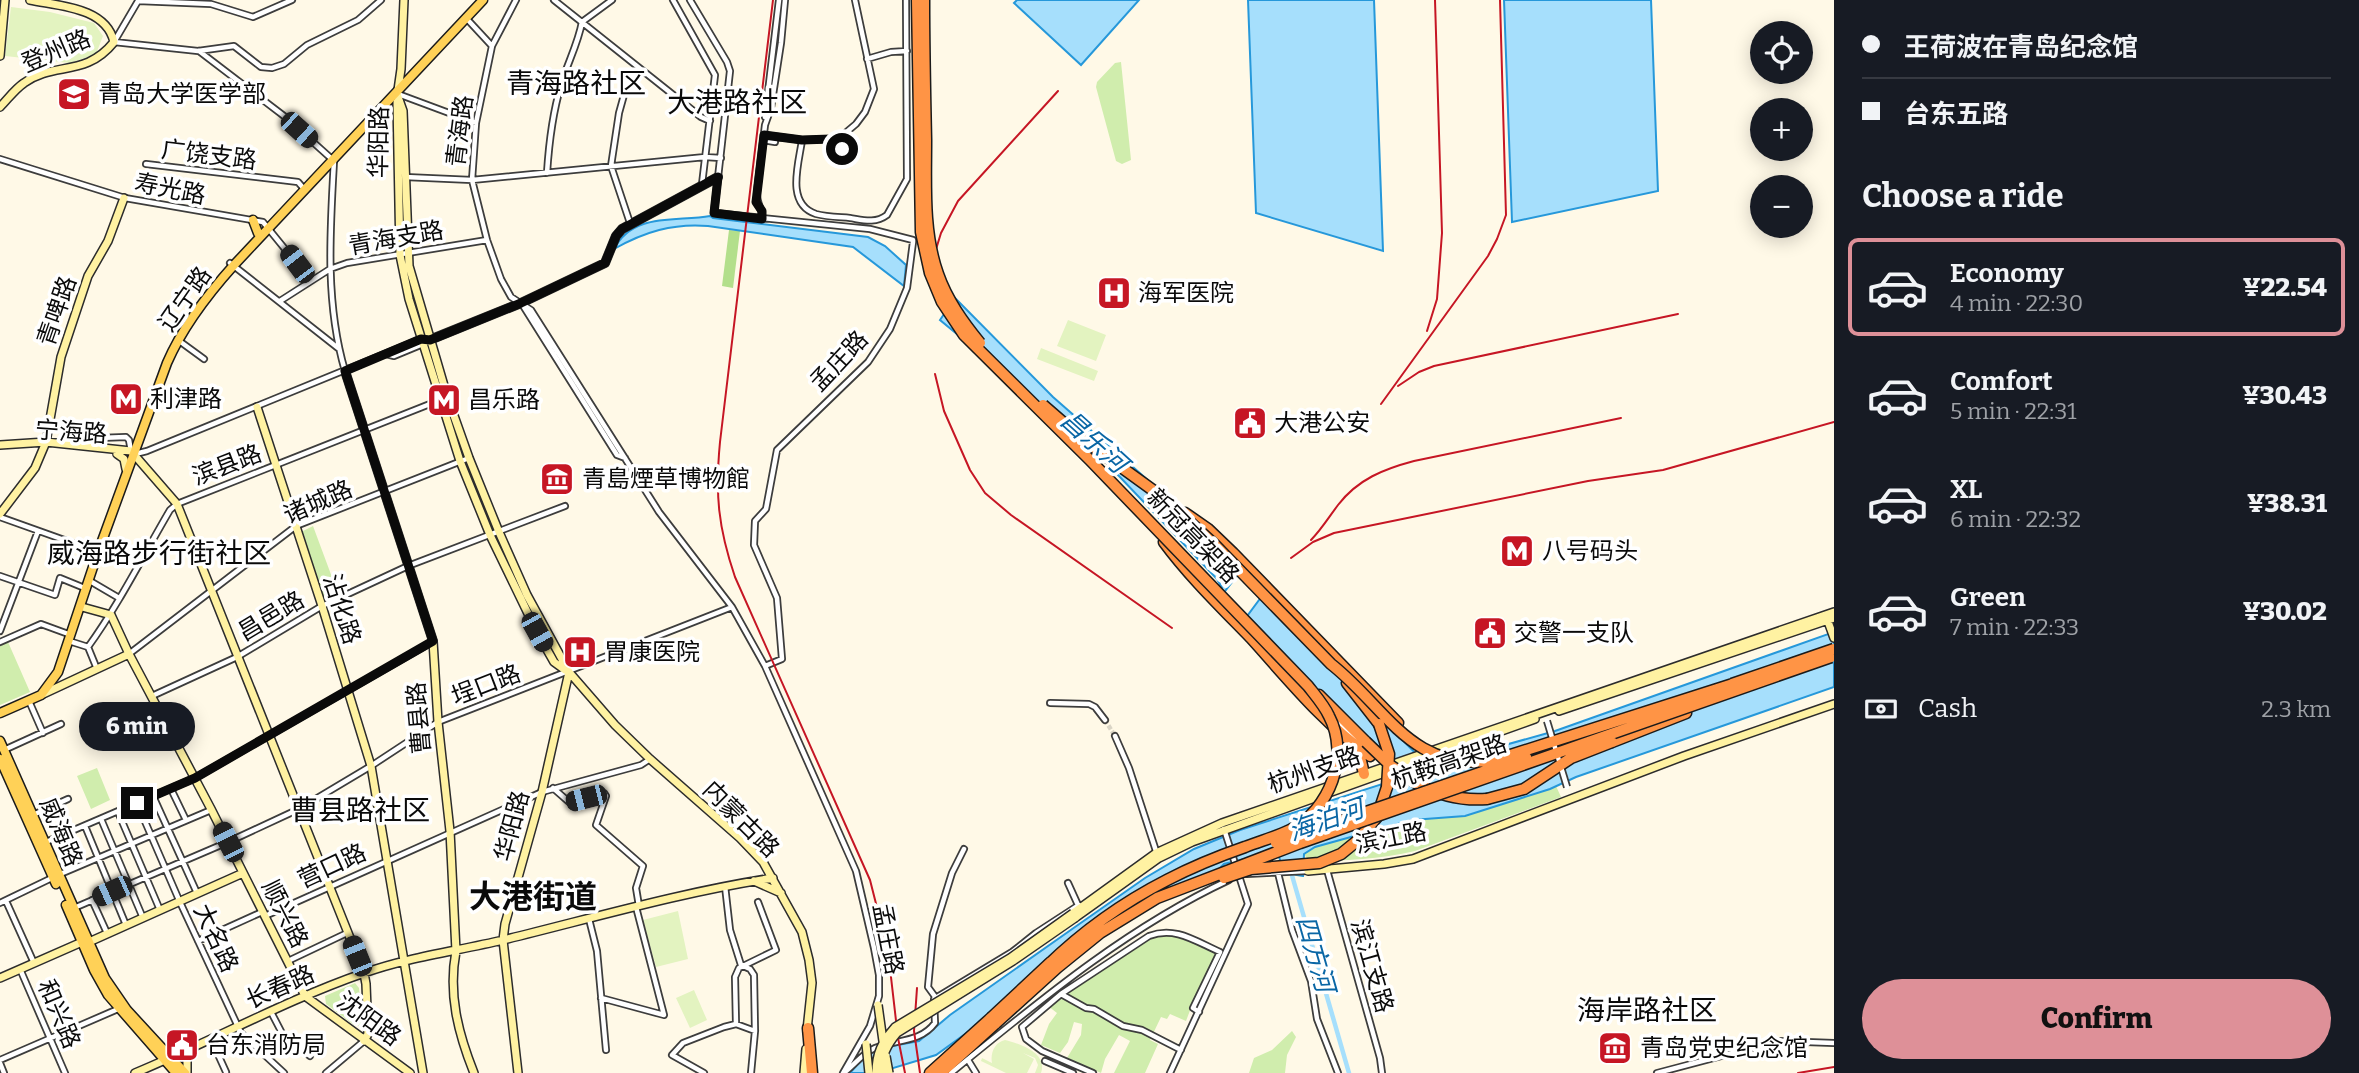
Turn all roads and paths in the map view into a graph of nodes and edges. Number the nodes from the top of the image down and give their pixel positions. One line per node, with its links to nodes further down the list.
1 (5, 0): 24 (street)
2 (30, 0): 20 (street, 登州路)
3 (292, 0): 20 (street)
4 (380, 0): 22 (street)
5 (404, 0): 27 (street, 华阳路)
6 (478, 0): 27 (main road, 辽宁路)
7 (483, 0): 18 (main road, 辽宁路)
8 (516, 0): 21 (street, 青海路)
9 (554, 0): 19 (street)
10 (612, 0): 19 (street)
11 (673, 0): 30 (street)
12 (690, 0): 38 (street)
13 (782, 0): 32 (street)
14 (855, 0): 25 (street)
15 (906, 0): 23 (street)
16 (917, 0): 84 (highway, 新冠高架路, bridge)
17 (924, 0): 80 (highway, 新冠高架路, bridge)
18 (466, 19): 21 (street); 28 (main road, 辽宁路)
19 (582, 22): 26 (street); 43 (street)
20 (114, 41): 22 (street); 29 (street, 登州路)
21 (492, 46): 31 (street, 青海路)
22 (198, 51): 40 (street)
23 (906, 51): 25 (street); 34 (street)
24 (0, 56)
25 (867, 59): 33 (street)
26 (642, 71): 30 (street); 42 (street)
27 (400, 84): 28 (street, 华阳路); 40 (main road, 辽宁路)
28 (397, 94): 31 (street); 40 (main road, 辽宁路); 44 (street, 华阳路)
29 (0, 107)
30 (710, 121): 37 (street)
31 (476, 123): 46 (street, 青海路)
32 (763, 138): 34 (street); 35 (street); 50 (street)
33 (831, 139): 34 (street); 36 (street)
34 (802, 140)
35 (775, 142)
36 (842, 149)
37 (705, 157): 38 (street); 42 (street); 47 (street)
38 (721, 158): 45 (street)
39 (0, 159): 49 (street, 寿光路)
40 (332, 159): 48 (main road, 辽宁路); 58 (street, 曹县路)
41 (146, 164): 48 (street, 广饶支路)
42 (611, 166): 43 (street); 52 (street)
43 (547, 173): 46 (street)
44 (401, 177): 46 (street); 56 (street, 华阳路)
45 (718, 177): 47 (street); 50 (street, 孟庄路)
46 (472, 180): 55 (street, 青海路)
47 (702, 184): 52 (street)
48 (304, 189): 53 (main road, 辽宁路)
49 (124, 198): 51 (street, 寿光路); 71 (street, 青啤路)
50 (762, 219): 115 (street, 孟庄路)
51 (253, 220): 53 (street, 寿光路); 54 (main road)
52 (630, 223): 61 (street)
53 (268, 227): 54 (main road, 辽宁路); 57 (main road, 辽宁路); 59 (street)
54 (258, 233): 57 (main road, 辽宁路)
55 (487, 240): 56 (street, 青海支路); 61 (street, 青海路)
56 (403, 254): 58 (street, 青海支路); 63 (street, 华阳路)
57 (232, 264): 60 (street); 62 (main road, 辽宁路); 73 (main road, 辽宁路)
58 (330, 269): 59 (street, 青海支路); 64 (street, 曹县路)
59 (311, 281): 60 (street, 青海支路)
60 (280, 301): 64 (street)
61 (521, 303): 63 (street); 100 (street, 孟庄路)
62 (178, 340): 65 (street); 73 (main road, 辽宁路)
63 (424, 341): 66 (street); 67 (street, 华阳路)
64 (338, 348): 66 (street, 曹县路)
65 (204, 359)
66 (345, 371): 68 (street); 69 (street, 曹县路)
67 (443, 398): 69 (street, 滨县路); 75 (street, 华阳路); 76 (street, 华阳路)
68 (257, 407): 73 (street); 77 (street, 沾化路)
69 (364, 431): 77 (street, 滨县路); 79 (street, 曹县路)
70 (99, 438): 73 (street, 宁海路)
71 (45, 444): 72 (street, 宁海路); 73 (street, 宁海路); 74 (street, 宁海路); 83 (street, 青啤路)
72 (0, 447)
73 (132, 453): 74 (street, 宁海路); 78 (main road, 辽宁路); 81 (street); 89 (main road, 辽宁路)
74 (117, 454): 78 (street)
75 (468, 458): 76 (street, 诸城路); 87 (street, 华阳路)
76 (460, 461): 79 (street, 诸城路); 88 (street, 华阳路)
77 (276, 465): 81 (street, 滨县路); 85 (street, 沾化路)
78 (126, 469): 90 (main road, 辽宁路)
79 (383, 492): 85 (street, 诸城路); 92 (street, 曹县路)
80 (1161, 496): 114 (highway, 新冠高架路, bridge); 137 (highway, bridge)
81 (177, 504): 91 (street, 滨县路); 96 (street)
82 (565, 506): 87 (street, 昌邑路)
83 (0, 516): 86 (street)
84 (1152, 524): 119 (highway, 新冠高架路, bridge); 136 (highway, bridge)
85 (296, 526): 96 (street, 诸城路); 98 (street, 沾化路)
86 (38, 531): 90 (street); 94 (street)
87 (499, 532): 88 (street, 昌邑路); 117 (street, 华阳路)
88 (490, 535): 92 (street, 昌邑路); 117 (street, 华阳路)
89 (103, 540): 90 (main road, 辽宁路); 91 (street)
90 (97, 552): 95 (main road, 辽宁路)
91 (139, 561): 97 (street, 滨县路)
92 (408, 566): 98 (street, 昌邑路); 107 (street, 曹县路)
93 (0, 576): 94 (street)
94 (18, 582): 95 (street); 104 (street)
95 (87, 586): 97 (street); 99 (main road, 辽宁路); 105 (main road, 辽宁路)
96 (212, 590): 111 (street, 诸城路); 113 (street)
97 (119, 598): 101 (street, 滨县路)
98 (322, 606): 113 (street, 昌邑路); 120 (street, 沾化路)
99 (82, 607): 101 (street); 105 (main road, 辽宁路)
100 (732, 607): 115 (street, 孟庄路); 117 (street, 埕口路)
101 (111, 615): 109 (street, 滨县路); 111 (street, 顺兴路)
102 (1830, 616): 106 (street); 128 (street, 杭州支路); 137 (street, 杭州支路)
103 (1245, 623): 139 (street)
104 (0, 631)
105 (70, 637): 108 (street); 109 (street); 121 (main road, 辽宁路)
106 (1834, 638)
107 (433, 641): 120 (street); 130 (street, 曹县路)
108 (0, 642)
109 (88, 648): 116 (street)
110 (1834, 649): 118 (highway, 杭鞍高架路, bridge)
111 (129, 654): 116 (street); 122 (street, 顺兴路)
112 (1834, 656): 119 (highway, bridge); 225 (highway, 杭鞍高架路, bridge)
113 (237, 657): 122 (street, 昌邑路); 133 (street)
114 (1331, 664): 118 (highway, bridge); 225 (highway, bridge)
115 (765, 666): 221 (street, 孟庄路)
116 (97, 669): 121 (street)
117 (569, 673): 130 (street, 埕口路); 140 (street, 内蒙古路); 147 (street, 华阳路)
118 (1736, 683): 213 (highway, 杭鞍高架路, bridge)
119 (1308, 686): 213 (highway, bridge)
120 (348, 691): 133 (street); 141 (street, 沾化路)
121 (41, 692): 123 (main road); 126 (main road)
122 (151, 696): 144 (street, 顺兴路)
123 (29, 700): 127 (main road); 132 (street)
124 (1050, 703): 129 (street)
125 (1834, 704): 149 (street, 滨江路)
126 (0, 707)
127 (0, 713)
128 (1546, 719): 137 (street, 杭州支路); 149 (street, bridge)
129 (1105, 720)
130 (438, 722): 141 (street, 埕口路); 161 (street, 曹县路)
131 (61, 724): 132 (street)
132 (43, 733): 138 (street)
133 (269, 735): 144 (street); 153 (street)
134 (1115, 736): 168 (street)
135 (0, 741): 138 (main road, 威海路)
136 (1350, 742): 139 (highway); 143 (highway)
137 (1425, 753): 142 (street, 杭州支路)
138 (2, 755): 155 (main road, 威海路); 178 (main road, 威海路)
139 (1370, 756): 142 (street)
140 (650, 759): 145 (street, 营口路); 180 (street, 内蒙古路)
141 (371, 766): 153 (street, 埕口路); 171 (street, 沾化路)
142 (1385, 769): 143 (street, 杭州支路); 160 (street, 杭州支路)
143 (1364, 774): 160 (street, 杭州支路)
144 (195, 778): 146 (street); 152 (street, 顺兴路)
145 (552, 788): 147 (street, 营口路); 195 (street)
146 (171, 789): 148 (street); 157 (street)
147 (542, 792): 161 (street, 营口路); 205 (street, 华阳路)
148 (153, 796): 151 (street); 159 (street)
149 (1573, 798): 173 (street, 滨江路)
150 (68, 799): 155 (street)
151 (137, 803): 154 (street); 162 (street, 大名路)
152 (211, 809): 157 (street); 163 (street, 顺兴路)
153 (299, 809): 163 (street, 埕口路); 185 (street)
154 (118, 811): 156 (street); 165 (street)
155 (33, 815): 164 (main road, 威海路)
156 (101, 819): 158 (street); 167 (street)
157 (186, 820): 159 (street)
158 (85, 826): 164 (street); 169 (street)
159 (169, 828): 162 (street); 170 (street)
160 (1224, 829): 168 (street, 杭州支路); 176 (street, bridge)
161 (450, 831): 171 (street, 营口路); 208 (street, 曹县路)
162 (151, 836): 165 (street); 172 (street, 大名路)
163 (228, 842): 170 (street, 埕口路); 175 (street, 顺兴路)
164 (45, 843): 178 (main road, 威海路)
165 (131, 844): 167 (street); 179 (street)
166 (964, 849): 220 (street)
167 (115, 851): 169 (street); 183 (street)
168 (1157, 855): 189 (street, 杭州支路); 199 (street, 杭州支路)
169 (98, 858): 178 (street); 186 (street)
170 (183, 860): 172 (street, 埕口路); 187 (street)
171 (386, 861): 185 (street, 营口路); 210 (street, 沾化路)
172 (165, 868): 179 (street, 埕口路); 191 (street, 大名路)
173 (1327, 869): 174 (street, 滨江路); 274 (street, 滨江支路)
174 (1308, 871): 177 (street, 滨江路)
175 (242, 873): 187 (street); 198 (street, 顺兴路)
176 (1239, 873): 177 (street, 滨江路); 224 (street); 241 (street, 滨江路)
177 (1278, 873): 273 (street)
178 (56, 876): 192 (street); 196 (main road, 威海路); 207 (main road, 威海路)
179 (145, 876): 183 (street, 埕口路); 197 (street)
180 (772, 878): 181 (street, 长春路); 188 (street, 内蒙古路)
181 (754, 881): 184 (street, 长春路); 188 (street)
182 (1068, 883): 194 (street)
183 (128, 884): 186 (street, 埕口路); 200 (street)
184 (725, 885): 195 (street, 长春路); 212 (street)
185 (330, 887): 198 (street, 营口路); 204 (street)
186 (112, 891): 190 (street, 埕口路); 202 (street)
187 (197, 893): 191 (street)
188 (782, 894): 229 (street, 内蒙古路)
189 (1092, 899): 194 (street); 199 (street, 杭州支路)
190 (92, 900): 196 (street, 埕口路); 203 (street)
191 (179, 901): 197 (street); 206 (street, 大名路)
192 (3, 902): 211 (street, 和兴路)
193 (758, 902): 212 (street)
194 (1078, 905): 220 (street)
195 (638, 907): 201 (street, 长春路); 219 (street)
196 (73, 908): 207 (main road, 威海路)
197 (160, 909): 200 (street)
198 (263, 914): 206 (street, 营口路); 209 (street, 顺兴路)
199 (1074, 916): 263 (street, 杭州支路, bridge); 264 (street, 杭州支路, bridge)
200 (143, 917): 202 (street)
201 (589, 919): 205 (street, 长春路); 219 (street)
202 (126, 924): 203 (street)
203 (106, 933): 207 (street)
204 (347, 933): 209 (street); 215 (street)
205 (503, 940): 208 (street, 长春路); 256 (street, 华阳路)
206 (198, 941): 228 (street, 大名路)
207 (86, 942): 211 (street); 222 (main road, 威海路); 240 (main road, 威海路)
208 (456, 951): 210 (street, 长春路); 255 (street, 曹县路)
209 (287, 962): 218 (street, 顺兴路)
210 (405, 962): 215 (street, 长春路); 254 (street, 沾化路)
211 (34, 963): 214 (street)
212 (741, 965): 226 (street); 230 (street)
213 (1047, 967): 266 (highway, 杭鞍高架路, bridge)
214 (20, 969): 216 (street); 231 (street, 和兴路)
215 (363, 973): 218 (street, 长春路); 233 (street)
216 (0, 978)
217 (1061, 994): 224 (street); 238 (street); 271 (street)
218 (305, 996): 223 (street, 长春路); 233 (street, 沈阳路)
219 (601, 998): 237 (street)
220 (936, 998): 261 (street)
221 (878, 1005): 227 (street, 孟庄路); 265 (street, bridge)
222 (118, 1009): 231 (street); 240 (main road, 威海路)
223 (271, 1012): 228 (street, 长春路); 239 (street)
224 (1199, 1012): 238 (street)
225 (996, 1023): 267 (highway, 杭鞍高架路)
226 (736, 1024): 230 (street); 257 (street)
227 (870, 1026): 235 (street); 261 (street)
228 (239, 1027): 232 (street, 长春路); 251 (street, 大名路)
229 (808, 1028): 259 (street, 内蒙古路); 260 (highway)
230 (755, 1031): 258 (street)
231 (50, 1038): 243 (street); 247 (street, 和兴路)
232 (211, 1039): 236 (street, 长春路); 245 (street)
233 (364, 1041): 252 (street); 253 (street, 沈阳路)
234 (1834, 1043): 275 (street)
235 (866, 1044): 262 (street, bridge)
236 (187, 1050): 240 (street, 长春路); 250 (street)
237 (606, 1050)
238 (1181, 1050): 272 (street)
239 (310, 1056)
240 (168, 1059): 248 (street, 长春路); 249 (main road, 威海路); 250 (main road, 威海路)
241 (968, 1060): 268 (street, 滨江路); 269 (street)
242 (1045, 1061): 244 (street)
243 (0, 1062): 246 (street)
244 (1062, 1071): 270 (street)
245 (226, 1072)
246 (4, 1073)
247 (65, 1073)
248 (135, 1073)
249 (176, 1073)
250 (186, 1073)
251 (284, 1073)
252 (326, 1073)
253 (410, 1073)
254 (422, 1073)
255 (474, 1073)
256 (518, 1073)
257 (704, 1073)
258 (751, 1073)
259 (804, 1073)
260 (812, 1073)
261 (843, 1073)
262 (869, 1073)
263 (876, 1073)
264 (882, 1073)
265 (889, 1073)
266 (930, 1073)
267 (941, 1073)
268 (951, 1073)
269 (976, 1073)
270 (1073, 1073)
271 (1093, 1073)
272 (1170, 1073)
273 (1338, 1073)
274 (1382, 1073)
275 (1657, 1073)

